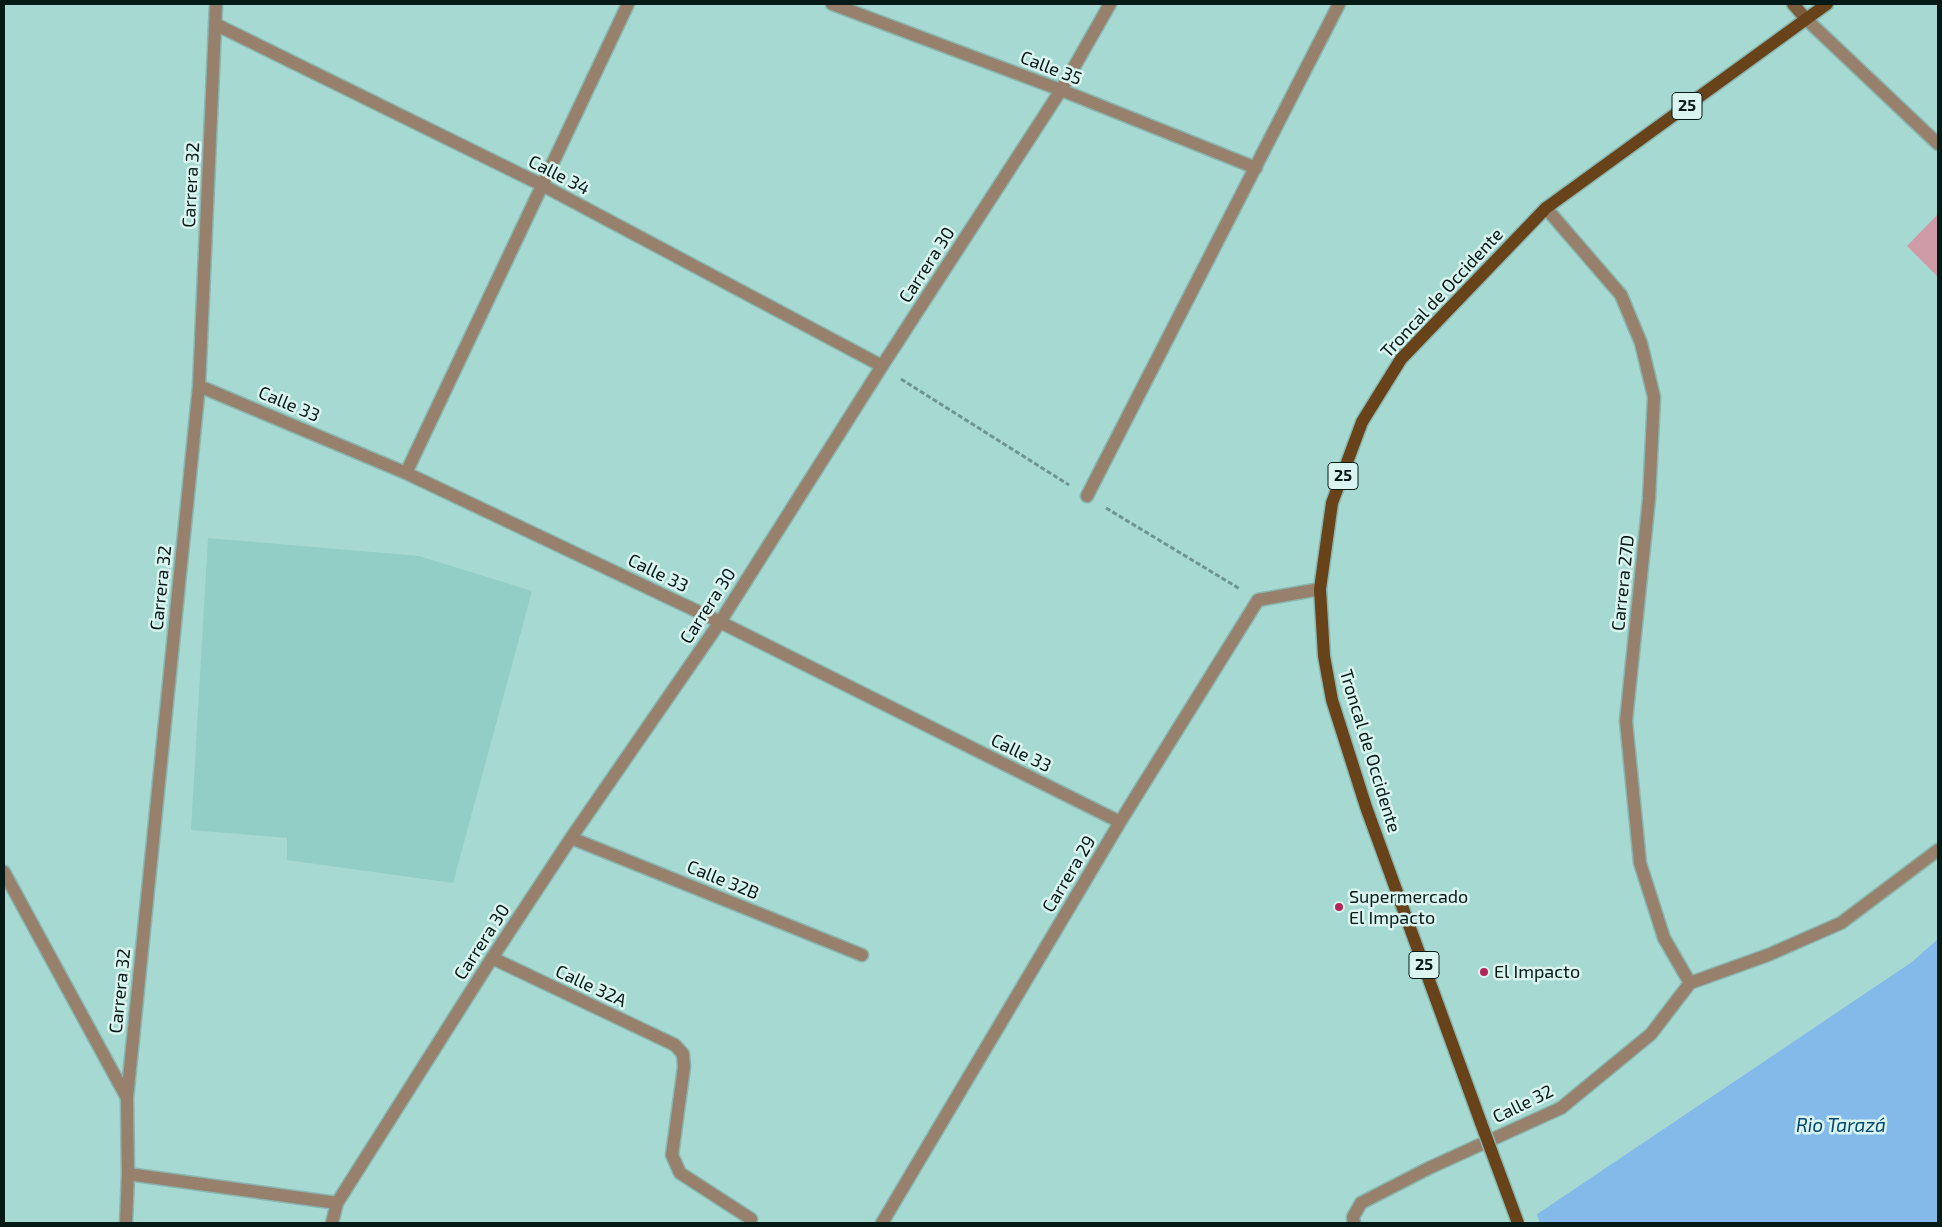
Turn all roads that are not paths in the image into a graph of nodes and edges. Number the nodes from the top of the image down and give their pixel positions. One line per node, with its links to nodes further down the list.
1 (216, 4): 9 (street, Carrera 32)
2 (628, 4): 13 (street)
3 (832, 4): 10 (street, Calle 35)
4 (1110, 4): 10 (street, Carrera 30)
5 (1339, 4): 12 (street)
6 (1793, 4): 8 (street)
7 (1827, 4): 8 (main road, Troncal de Occidente / 25)
8 (1806, 19): 11 (street); 14 (main road, Troncal de Occidente / 25)
9 (216, 24): 13 (street, Calle 34); 16 (street, Carrera 32)
10 (1061, 90): 12 (street, Calle 35); 15 (street, Carrera 30)
11 (1938, 144)
12 (1256, 168): 18 (street)
13 (542, 185): 15 (street, Calle 34); 17 (street)
14 (1546, 208): 19 (main road, Troncal de Occidente / 25); 27 (street, Carrera 27D)
15 (882, 366): 20 (street, Carrera 30)
16 (199, 386): 17 (street, Calle 33); 28 (street, Carrera 32)
17 (406, 472): 20 (street, Calle 33)
18 (1087, 496)
19 (1320, 589): 21 (street, Carrera 29); 36 (main road, Troncal de Occidente / 25, bridge)
20 (720, 622): 21 (street, Calle 33); 22 (street, Carrera 30)
21 (1120, 822): 34 (street, Carrera 29)
22 (571, 838): 25 (street, Calle 32B); 26 (street, Carrera 30)
23 (1938, 850): 27 (street)
24 (4, 872): 28 (street)
25 (862, 955)
26 (492, 958): 30 (street, Carrera 30); 31 (street, Calle 32A)
27 (1690, 983): 35 (street, Calle 32)
28 (127, 1098): 29 (street, Carrera 32)
29 (128, 1174): 30 (street); 32 (street, Carrera 32)
30 (337, 1203): 33 (street, Carrera 30)
31 (751, 1219)
32 (126, 1223)
33 (332, 1223)
34 (882, 1223)
35 (1354, 1223)
36 (1518, 1223)

